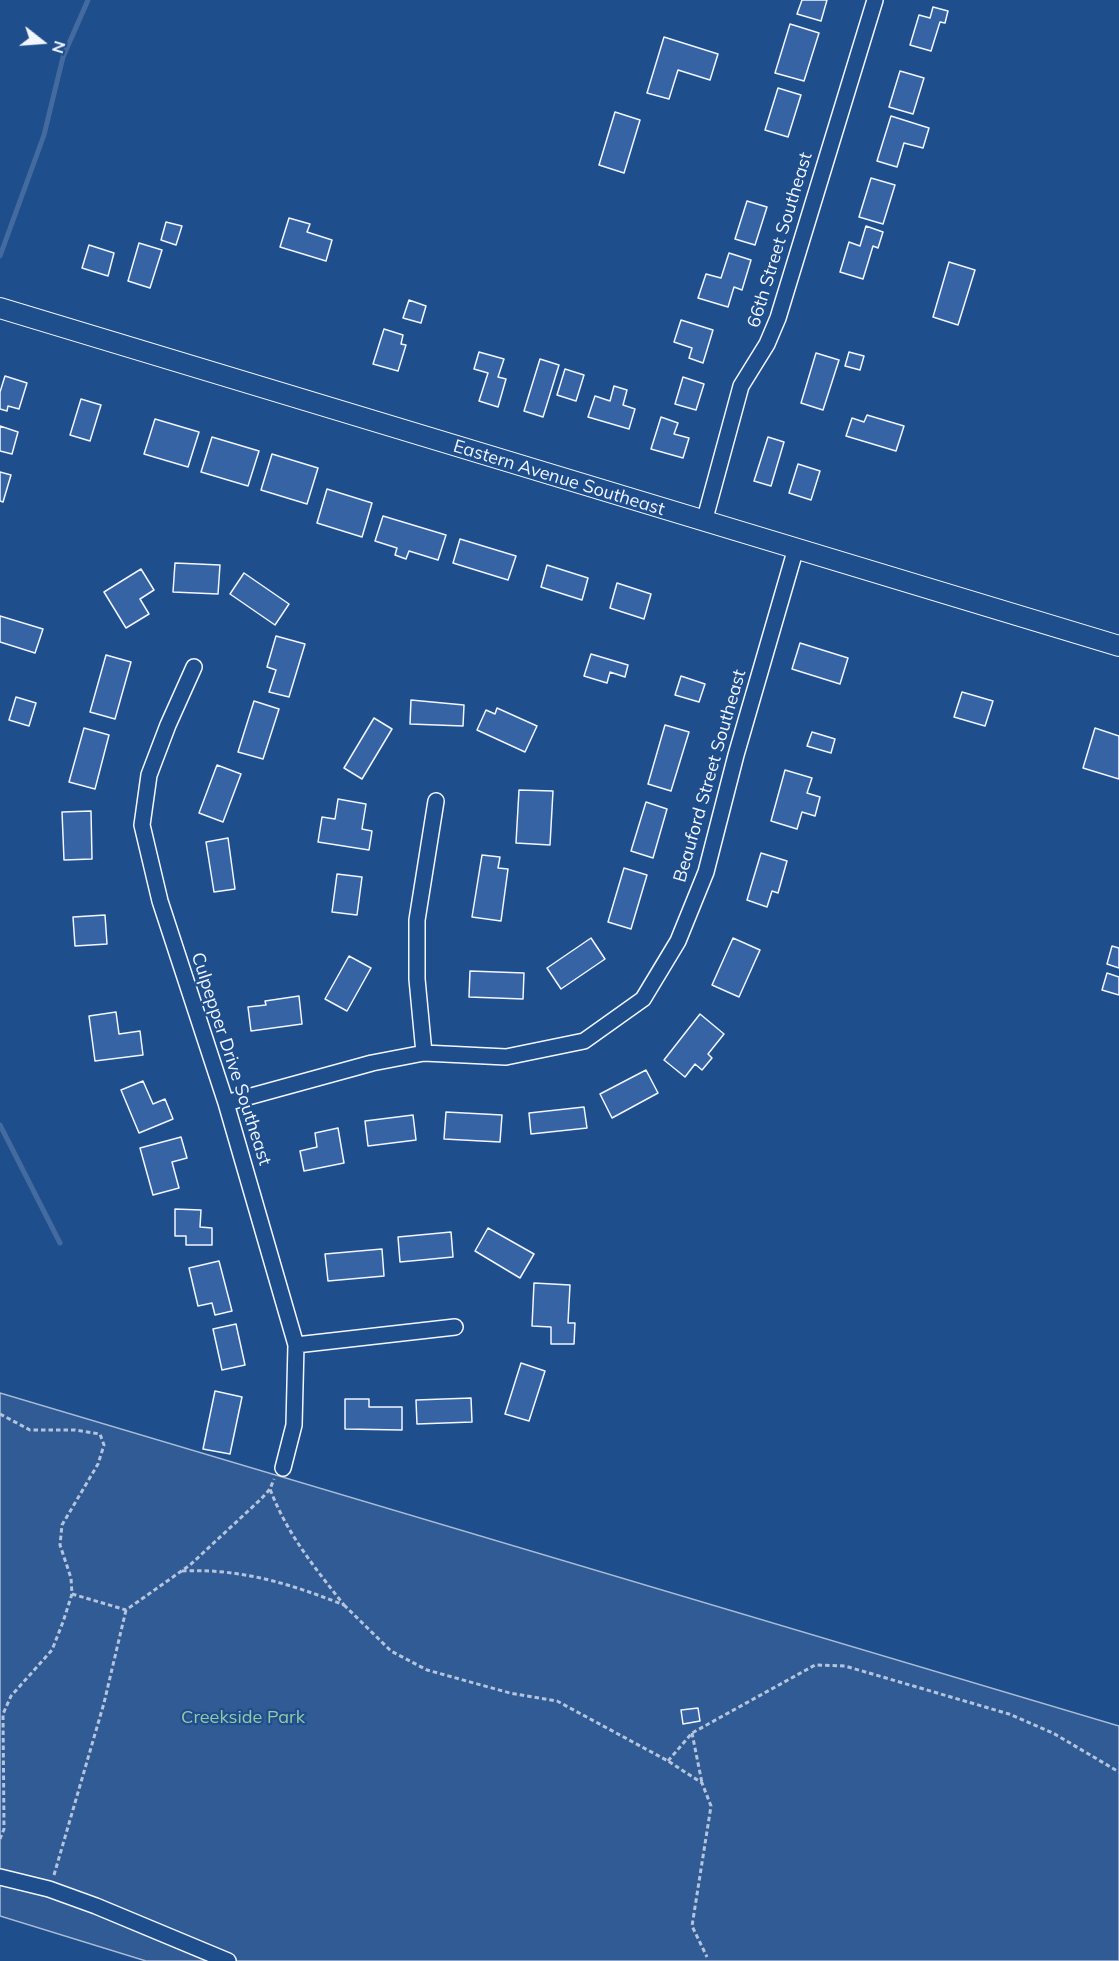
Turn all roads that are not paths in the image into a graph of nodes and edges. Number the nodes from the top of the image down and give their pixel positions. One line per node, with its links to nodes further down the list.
1 (875, 0): 3 (street, 66th Street Southeast)
2 (0, 308): 3 (street, Eastern Avenue Southeast)
3 (704, 522): 4 (street, Eastern Avenue Southeast)
4 (796, 548): 5 (street, Eastern Avenue Southeast); 8 (street, Beauford Street Southeast)
5 (1119, 646)
6 (194, 667): 9 (street, Culpepper Drive Southeast)
7 (436, 801): 8 (street)
8 (424, 1053): 9 (street, Beauford Street Southeast)
9 (226, 1103): 11 (street, Culpepper Drive Southeast)
10 (455, 1327): 11 (street)
11 (296, 1345): 12 (street, Culpepper Drive Southeast)
12 (283, 1468)
13 (0, 1877): 14 (street)
14 (228, 1961)

